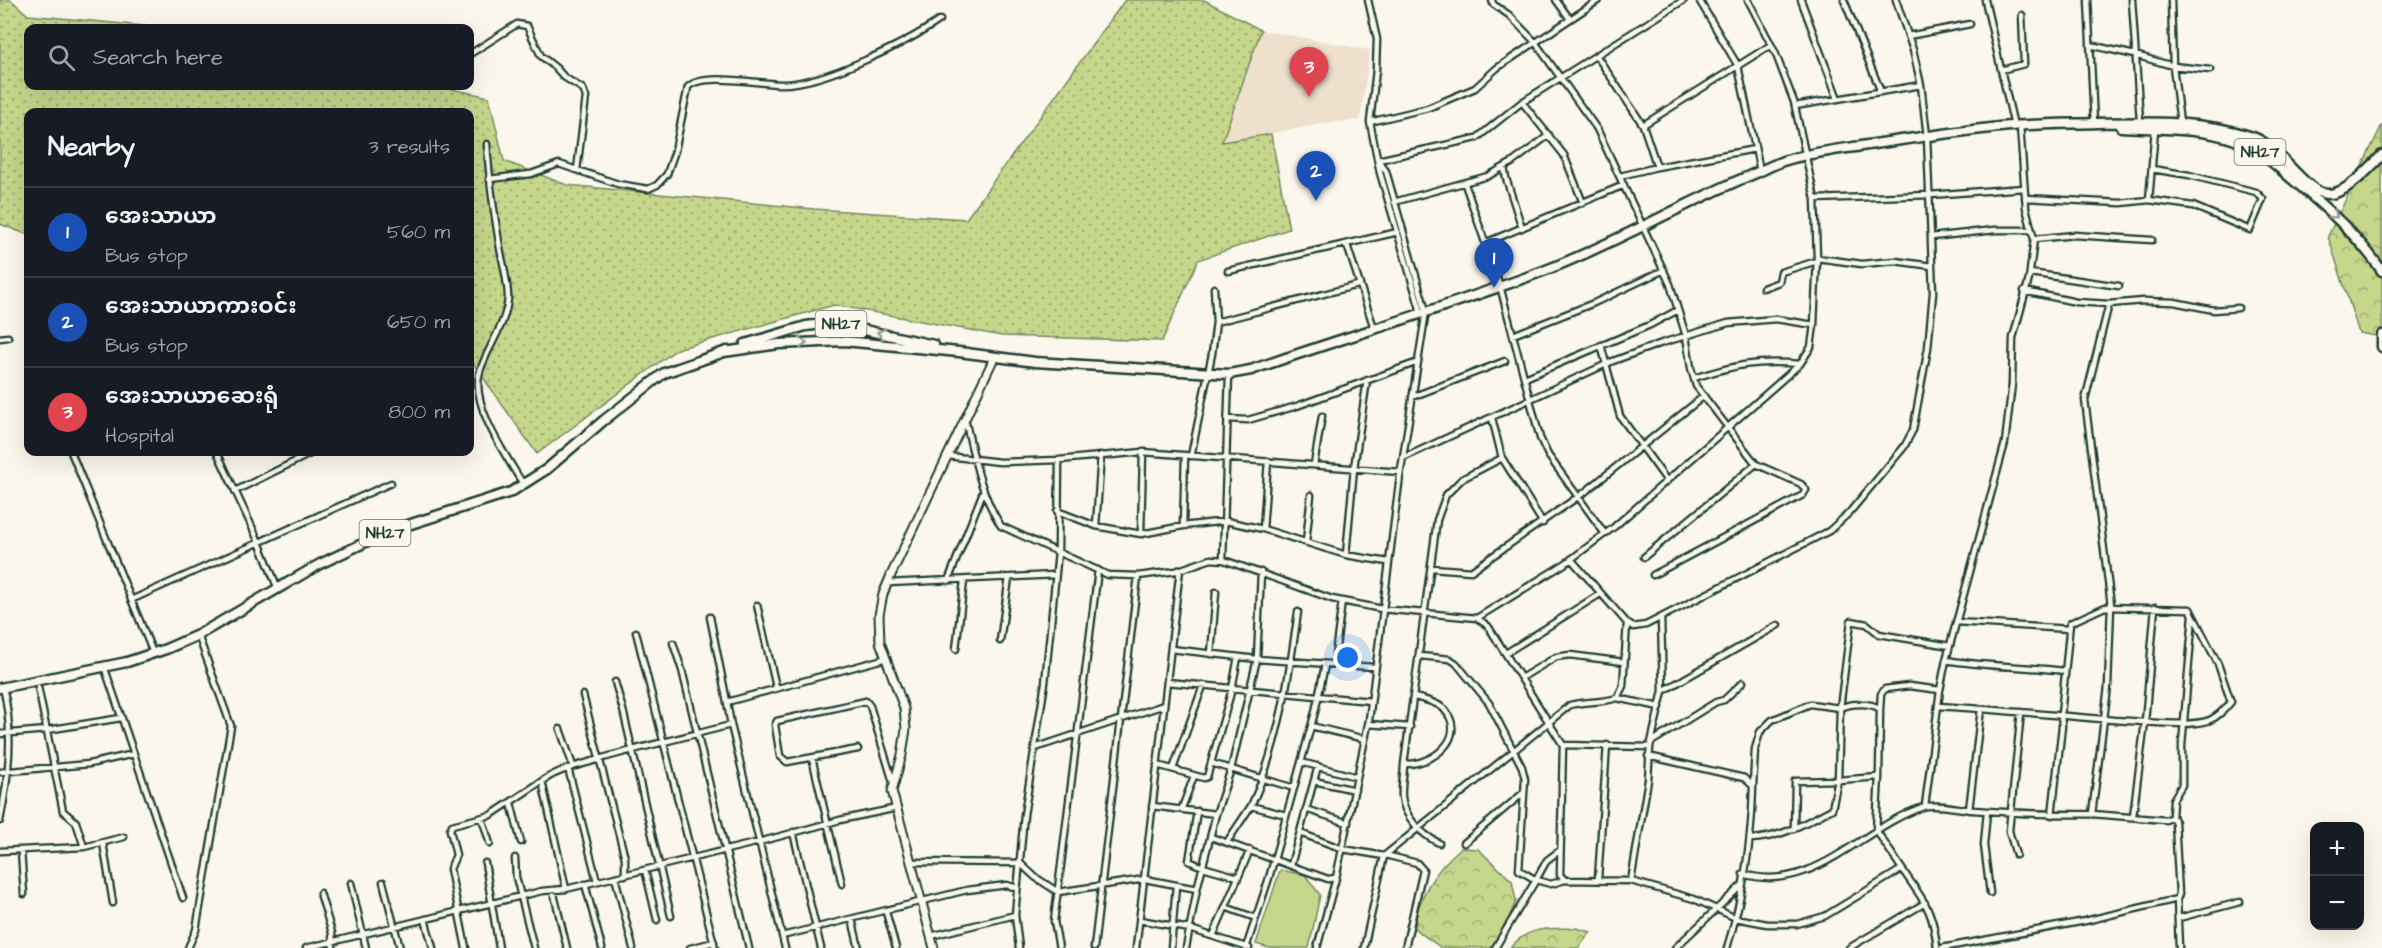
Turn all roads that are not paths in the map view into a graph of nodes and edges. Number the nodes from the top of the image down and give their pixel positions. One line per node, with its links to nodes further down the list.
1 (1368, 0): 36 (street)
2 (1492, 0): 20 (street)
3 (1556, 0): 16 (street)
4 (1599, 0): 16 (street)
5 (1684, 0): 24 (street)
6 (1700, 0): 26 (street)
7 (1748, 0): 21 (street)
8 (1801, 0): 33 (street)
9 (1844, 0): 32 (street)
10 (1896, 0): 19 (street)
11 (1985, 0): 28 (street)
12 (2088, 0): 22 (street)
13 (2132, 0): 25 (street)
14 (2171, 0): 27 (street)
15 (2022, 15): 28 (street)
16 (1570, 19): 20 (street)
17 (940, 20): 52 (street)
18 (1970, 24): 19 (street)
19 (1908, 36): 31 (street)
20 (1535, 42): 30 (street); 36 (street)
21 (1772, 45): 26 (street); 35 (street)
22 (2090, 45): 25 (street); 38 (street)
23 (474, 51): 52 (street)
24 (1596, 55): 30 (street); 40 (street)
25 (2135, 55): 27 (street); 37 (street)
26 (1738, 66): 40 (street); 46 (street)
27 (2173, 66): 29 (street); 39 (street)
28 (2001, 70): 41 (street)
29 (2210, 70)
30 (1562, 77): 34 (street); 55 (street)
31 (1921, 85): 32 (street); 44 (street)
32 (1881, 92): 33 (street)
33 (1838, 99): 35 (street)
34 (1522, 102): 43 (street); 49 (street)
35 (1795, 106): 47 (street)
36 (1370, 122): 49 (street)
37 (2140, 122): 38 (highway, NH27); 39 (highway, NH27)
38 (2094, 123): 41 (highway, NH27); 42 (highway, NH27)
39 (2180, 123): 48 (highway, NH27)
40 (1644, 125): 51 (street)
41 (2017, 126): 44 (highway, NH27); 59 (street)
42 (2155, 129): 53 (street); 79 (highway, NH27, one-way to 79)
43 (1549, 135): 50 (street); 65 (street)
44 (1927, 135): 47 (highway, NH27); 60 (street)
45 (487, 144): 56 (street)
46 (1755, 149): 51 (street); 54 (street)
47 (1805, 155): 54 (highway, NH27); 62 (street)
48 (2382, 155)
49 (1378, 160): 64 (street)
50 (1504, 167): 57 (street); 67 (street)
51 (1657, 167): 55 (street)
52 (577, 170): 56 (street)
53 (2152, 170): 63 (street); 63 (street)
54 (1760, 171): 66 (highway, NH27)
55 (1620, 176): 58 (street)
56 (489, 179): 141 (street)
57 (1465, 184): 64 (street); 73 (street)
58 (1624, 185): 65 (street); 66 (street)
59 (2024, 188): 60 (street); 61 (street)
60 (1930, 195): 62 (street); 70 (street)
61 (2025, 198): 63 (street); 68 (street)
62 (1815, 199): 75 (street)
63 (2149, 200)
64 (1392, 203): 69 (street); 90 (street)
65 (1583, 203): 67 (street)
66 (1642, 226): 77 (street); 82 (highway, NH27)
67 (1522, 228): 73 (street)
68 (2031, 230): 70 (street); 71 (street)
69 (1398, 232): 74 (street); 90 (street)
70 (1931, 237): 76 (street)
71 (2034, 239): 72 (street); 80 (street)
72 (2152, 240)
73 (1485, 243): 82 (street)
74 (1347, 245): 78 (street); 81 (street)
75 (1817, 259): 76 (street); 85 (street); 92 (street)
76 (1932, 266): 187 (street)
77 (1664, 270): 89 (street); 94 (street)
78 (1228, 271)
79 (2382, 271)
80 (2030, 273): 83 (street); 86 (street)
81 (1358, 285): 91 (street); 93 (street)
82 (1500, 286): 90 (highway, NH27); 94 (street)
83 (2119, 286)
84 (1214, 288): 91 (street)
85 (1763, 288)
86 (2024, 291): 87 (street); 188 (street)
87 (2109, 304): 88 (street); 179 (street)
88 (2238, 308)
89 (1678, 310): 96 (street); 99 (street)
90 (1424, 312): 93 (highway, NH27); 105 (street)
91 (1216, 322): 108 (street)
92 (1815, 325): 96 (street); 107 (street)
93 (1374, 328): 109 (highway, NH27)
94 (1513, 335): 110 (street)
95 (2382, 335): 100 (highway)
96 (1686, 336): 106 (street); 111 (street)
97 (8, 337): 98 (street)
98 (0, 338)
99 (1601, 345): 106 (street); 110 (street)
100 (2382, 347)
101 (724, 352): 102 (highway, NH27, one-way to 102); 102 (highway, NH27, one-way to 101); 141 (highway, NH27)
102 (958, 352): 103 (highway, NH27)
103 (994, 358): 108 (highway, NH27); 119 (main road)
104 (1505, 361): 114 (street)
105 (1418, 362): 112 (street); 114 (street)
106 (1607, 364): 115 (street); 121 (street)
107 (1800, 364): 111 (street); 120 (street)
108 (1207, 374): 109 (highway, NH27); 124 (street)
109 (1229, 374): 117 (street)
110 (1525, 378): 115 (street)
111 (1694, 378): 113 (street)
112 (1367, 380): 117 (street); 137 (street)
113 (1704, 396): 120 (street); 121 (street)
114 (1412, 397): 130 (street)
115 (1531, 399): 118 (street); 145 (street)
116 (1322, 416): 136 (street)
117 (1227, 418): 129 (street)
118 (1492, 418): 130 (street); 131 (street)
119 (965, 420): 128 (main road); 132 (street)
120 (1728, 428): 135 (street); 139 (street)
121 (1641, 447): 139 (street); 145 (street)
122 (1143, 452): 123 (street); 124 (street); 152 (street)
123 (1101, 455): 133 (street); 149 (street)
124 (1188, 455): 129 (street); 150 (street)
125 (73, 456): 176 (street)
126 (219, 456): 142 (street)
127 (306, 456): 142 (street)
128 (948, 456): 132 (street); 172 (main road)
129 (1225, 458): 134 (street); 147 (street)
130 (1403, 458): 138 (street)
131 (1502, 458): 148 (street); 162 (street)
132 (974, 460): 133 (street); 143 (street)
133 (1059, 460): 146 (street)
134 (1268, 461): 136 (street); 151 (street)
135 (1756, 464): 158 (street); 167 (street)
136 (1314, 465): 137 (street)
137 (1354, 468): 138 (street); 157 (street)
138 (1400, 472): 161 (street)
139 (1667, 482): 153 (street)
140 (391, 483): 154 (street)
141 (523, 484): 173 (highway, NH27)
142 (235, 491): 154 (street)
143 (984, 491): 156 (street); 170 (street)
144 (1311, 495): 155 (street)
145 (1578, 497): 148 (street); 153 (street)
146 (1057, 511): 149 (street); 156 (street)
147 (1226, 521): 150 (street); 151 (street); 159 (street)
148 (1543, 523): 162 (street)
149 (1096, 526): 152 (street)
150 (1183, 526): 152 (street)
151 (1263, 529): 155 (street)
152 (1141, 534)
153 (1605, 534): 160 (street)
154 (259, 542): 173 (street); 176 (street)
155 (1306, 542): 157 (street)
156 (1058, 552): 164 (street); 166 (street)
157 (1346, 555): 161 (street)
158 (1644, 557)
159 (1223, 560): 163 (street); 165 (street)
160 (1571, 560): 175 (street); 186 (street)
161 (1388, 562): 181 (street)
162 (1432, 568): 183 (street)
163 (1180, 569): 168 (street); 198 (street)
164 (1098, 570): 168 (street); 254 (street)
165 (1261, 572): 177 (street); 205 (street)
166 (1055, 575): 169 (street); 262 (street)
167 (1653, 575)
168 (1138, 576): 242 (street)
169 (1009, 578): 171 (street); 194 (street)
170 (948, 581): 171 (street); 172 (street)
171 (964, 581): 197 (street)
172 (888, 584): 204 (main road)
173 (278, 589): 193 (highway, NH27)
174 (1216, 592): 201 (street)
175 (1600, 594): 189 (street); 200 (street)
176 (131, 600): 199 (street)
177 (1342, 601): 181 (street); 209 (street)
178 (757, 605): 221 (street)
179 (2110, 607): 180 (street); 191 (street); 243 (street)
180 (2155, 607): 184 (street); 245 (street)
181 (1382, 609): 183 (street); 212 (street)
182 (1298, 612): 207 (street)
183 (1426, 613): 186 (street); 202 (street)
184 (2193, 615): 246 (street); 246 (street)
185 (710, 617): 232 (street)
186 (1477, 618): 200 (street)
187 (1661, 618): 189 (street); 225 (street)
188 (1956, 622): 191 (street); 196 (street)
189 (1627, 623): 208 (street)
190 (1778, 626): 225 (street)
191 (2068, 629): 213 (street)
192 (636, 632): 258 (street)
193 (198, 635): 199 (highway, NH27); 407 (street)
194 (1000, 641)
195 (673, 643): 256 (street)
196 (1950, 646): 206 (street); 236 (street)
197 (956, 649)
198 (1171, 649): 201 (street); 216 (street)
199 (153, 653): 211 (highway, NH27)
200 (1506, 653): 214 (street)
201 (1211, 654): 203 (street)
202 (1420, 656): 229 (street); 265 (street)
203 (1238, 657): 205 (street); 222 (street)
204 (887, 658): 221 (street); 288 (main road)
205 (1257, 659): 207 (street); 223 (street)
206 (1946, 660): 213 (street); 224 (street)
207 (1291, 662): 210 (street); 226 (street)
208 (1624, 662): 214 (street); 230 (street)
209 (1334, 663): 210 (street); 212 (street)
210 (1325, 665): 228 (street)
211 (104, 666): 218 (highway, NH27); 241 (street)
212 (1374, 667): 231 (street)
213 (2065, 671): 240 (street)
214 (1521, 678): 244 (street)
215 (615, 682): 263 (street)
216 (1167, 682): 219 (street); 233 (street)
217 (1743, 682): 259 (street)
218 (1, 685): 253 (street)
219 (1203, 686): 222 (street); 277 (street)
220 (38, 687): 252 (street)
221 (776, 687): 232 (street)
222 (1232, 689): 223 (street); 271 (street)
223 (1251, 690): 226 (street); 278 (street)
224 (1940, 690): 234 (street); 237 (street)
225 (1663, 691): 235 (street)
226 (1285, 694): 228 (street); 284 (street)
227 (583, 695): 269 (street)
228 (1317, 696): 231 (street); 249 (street)
229 (1414, 697): 250 (street); 272 (street)
230 (1617, 698): 235 (street); 244 (street)
231 (1371, 701): 247 (street)
232 (727, 702): 248 (street)
233 (1164, 705): 242 (street); 273 (street)
234 (1939, 706): 238 (street); 296 (street)
235 (1660, 707): 259 (street)
236 (1840, 708): 237 (street); 285 (street); 289 (street)
237 (1880, 709): 283 (street)
238 (1981, 709): 239 (street); 300 (street)
239 (2020, 712): 240 (street); 303 (street)
240 (2061, 715): 243 (street); 305 (street)
241 (122, 718): 252 (street); 266 (street)
242 (1120, 719): 254 (street); 365 (street)
243 (2104, 719): 245 (street); 306 (street)
244 (1548, 722): 260 (street); 265 (street)
245 (2145, 722): 246 (street); 308 (street)
246 (2186, 723): 309 (street)
247 (1368, 724): 250 (street); 257 (street)
248 (731, 725): 256 (street); 323 (street)
249 (1311, 726): 257 (street); 270 (street)
250 (1410, 727): 272 (street)
251 (560, 729): 276 (street)
252 (47, 730): 253 (street); 275 (street)
253 (10, 733): 255 (street); 279 (street)
254 (1079, 733): 262 (street); 371 (street)
255 (0, 735)
256 (696, 735): 258 (street); 334 (street)
257 (1365, 739): 282 (street)
258 (664, 742): 263 (street); 340 (street)
259 (1652, 744): 261 (street); 267 (street)
260 (1563, 745): 261 (street); 335 (street)
261 (1607, 745): 355 (street)
262 (1035, 748): 342 (street)
263 (632, 749): 269 (street); 345 (street)
264 (858, 749): 268 (street)
265 (1514, 753): 292 (street); 314 (street)
266 (134, 754): 275 (street); 376 (street)
267 (1648, 756): 289 (street); 359 (street)
268 (812, 758): 288 (street); 313 (street)
269 (601, 759): 276 (street); 349 (street)
270 (1301, 762): 274 (street); 290 (street)
271 (1211, 764): 278 (street); 281 (street)
272 (1404, 764): 314 (street)
273 (1157, 765): 277 (street); 294 (street)
274 (1318, 766): 282 (street); 287 (street)
275 (55, 767): 279 (street); 329 (street)
276 (571, 767): 286 (street); 358 (street)
277 (1173, 769): 281 (street)
278 (1231, 769): 284 (street); 304 (street)
279 (8, 771): 280 (street); 311 (street)
280 (0, 772)
281 (1194, 776): 298 (street)
282 (1357, 777): 291 (street)
283 (1879, 777): 285 (street); 316 (street)
284 (1264, 779): 290 (street); 295 (street)
285 (1838, 780): 315 (street); 315 (street)
286 (542, 781): 293 (street); 368 (street)
287 (1314, 781): 291 (street); 299 (street)
288 (893, 782): 297 (main road)
289 (1753, 786): 321 (street)
290 (1294, 788): 307 (street)
291 (1355, 790): 312 (street)
292 (1522, 794): 327 (street); 356 (street)
293 (512, 803): 310 (street); 322 (street)
294 (1152, 806): 298 (street); 354 (street)
295 (1251, 806): 307 (street); 324 (street)
296 (1925, 806): 300 (street); 316 (street)
297 (897, 808): 313 (street); 341 (main road)
298 (1182, 808): 301 (street)
299 (1306, 809): 312 (street); 318 (street)
300 (1968, 810): 302 (street)
301 (1197, 811): 304 (street); 346 (street)
302 (1987, 811): 303 (street); 373 (street)
303 (2010, 812): 305 (street); 336 (street)
304 (1216, 814): 320 (street)
305 (2052, 814): 306 (street)
306 (2092, 814): 308 (street)
307 (1286, 815): 339 (street)
308 (2133, 816): 309 (street)
309 (2172, 817): 377 (street)
310 (483, 818): 328 (street); 385 (street)
311 (0, 821)
312 (1348, 823): 330 (street)
313 (827, 824): 317 (street); 363 (street)
314 (1417, 828): 326 (street); 337 (street)
315 (1794, 830): 321 (street)
316 (1876, 830): 347 (street); 350 (street)
317 (793, 832): 323 (street); 398 (street)
318 (1300, 832): 330 (street); 344 (street)
319 (124, 837): 325 (street)
320 (1211, 837): 324 (street); 346 (street)
321 (1751, 839): 350 (street)
322 (521, 842)
323 (759, 842): 334 (street); 401 (street)
324 (1227, 842): 331 (street)
325 (103, 843): 329 (street); 380 (street)
326 (1439, 843)
327 (1464, 843)
328 (490, 844)
329 (84, 847): 333 (street)
330 (1342, 849): 337 (street); 353 (street)
331 (1250, 850): 339 (street); 352 (street)
332 (0, 851): 333 (street)
333 (21, 851): 374 (street)
334 (724, 851): 340 (street); 421 (street)
335 (1559, 851): 356 (street); 357 (street)
336 (2016, 855)
337 (1385, 856): 435 (street); 436 (street)
338 (515, 858): 375 (street)
339 (1273, 858): 344 (street); 389 (street)
340 (691, 859): 345 (street); 405 (street)
341 (912, 862): 342 (street); 378 (main road)
342 (1020, 862): 367 (street); 371 (street)
343 (484, 863): 382 (street)
344 (1291, 865): 353 (street)
345 (660, 866): 348 (street); 388 (street)
346 (1203, 867): 352 (street); 370 (street)
347 (1902, 869): 381 (street); 390 (street)
348 (645, 870): 349 (street); 393 (street)
349 (625, 874): 351 (street)
350 (1743, 874): 366 (street)
351 (615, 877): 358 (street); 418 (street)
352 (1238, 877): 383 (street)
353 (1336, 878): 434 (street)
354 (1145, 879): 364 (street); 365 (street); 395 (street)
355 (1598, 879): 357 (street); 359 (street)
356 (1536, 880): 357 (street); 437 (street)
357 (1565, 880)
358 (597, 881): 362 (street)
359 (1631, 881): 384 (street)
360 (383, 882): 397 (street)
361 (351, 883): 400 (street)
362 (585, 884): 368 (street); 417 (street)
363 (842, 884)
364 (1176, 885): 370 (street); 396 (street)
365 (1101, 886): 371 (street); 429 (street)
366 (1740, 886): 384 (street); 390 (street)
367 (1017, 888): 378 (street); 387 (street)
368 (566, 889): 369 (street)
369 (553, 890): 375 (street); 416 (street)
370 (1197, 890): 399 (street)
371 (1058, 892): 428 (street)
372 (320, 893): 404 (street)
373 (1989, 893)
374 (24, 894)
375 (522, 896): 382 (street); 415 (street)
376 (183, 898)
377 (2177, 899): 391 (street); 443 (street)
378 (921, 902): 386 (street); 402 (main road)
379 (2240, 902): 391 (street)
380 (113, 903)
381 (1925, 903): 441 (street); 442 (street)
382 (490, 904): 385 (street); 414 (street)
383 (1225, 907): 389 (street); 403 (street)
384 (1715, 909): 390 (street); 406 (street)
385 (458, 911): 392 (street); 413 (street)
386 (886, 912): 394 (street); 425 (street)
387 (1015, 915): 402 (street); 427 (street)
388 (671, 916)
389 (1256, 918): 433 (street)
390 (1736, 918): 440 (street)
391 (2179, 918): 444 (street)
392 (425, 919): 397 (street); 412 (street)
393 (657, 920)
394 (852, 920): 398 (street); 424 (street)
395 (1140, 920): 396 (street); 430 (street)
396 (1174, 926): 399 (street); 431 (street)
397 (395, 927): 400 (street); 411 (street)
398 (816, 927): 401 (street); 423 (street)
399 (1190, 929): 403 (street); 432 (street)
400 (363, 935): 404 (street); 410 (street)
401 (782, 936): 422 (street)
402 (931, 936): 426 (main road)
403 (1213, 936): 433 (street)
404 (331, 941): 408 (street); 409 (street)
405 (714, 942): 419 (street); 420 (street)
406 (1683, 942): 438 (street); 439 (street)
407 (188, 948)
408 (306, 948)
409 (333, 948)
410 (366, 948)
411 (400, 948)
412 (433, 948)
413 (466, 948)
414 (499, 948)
415 (534, 948)
416 (567, 948)
417 (602, 948)
418 (633, 948)
419 (690, 948)
420 (715, 948)
421 (749, 948)
422 (785, 948)
423 (821, 948)
424 (859, 948)
425 (896, 948)
426 (934, 948)
427 (1019, 948)
428 (1059, 948)
429 (1094, 948)
430 (1136, 948)
431 (1171, 948)
432 (1186, 948)
433 (1248, 948)
434 (1317, 948)
435 (1364, 948)
436 (1404, 948)
437 (1495, 948)
438 (1675, 948)
439 (1688, 948)
440 (1727, 948)
441 (1849, 948)
442 (1937, 948)
443 (1942, 948)
444 (2179, 948)

